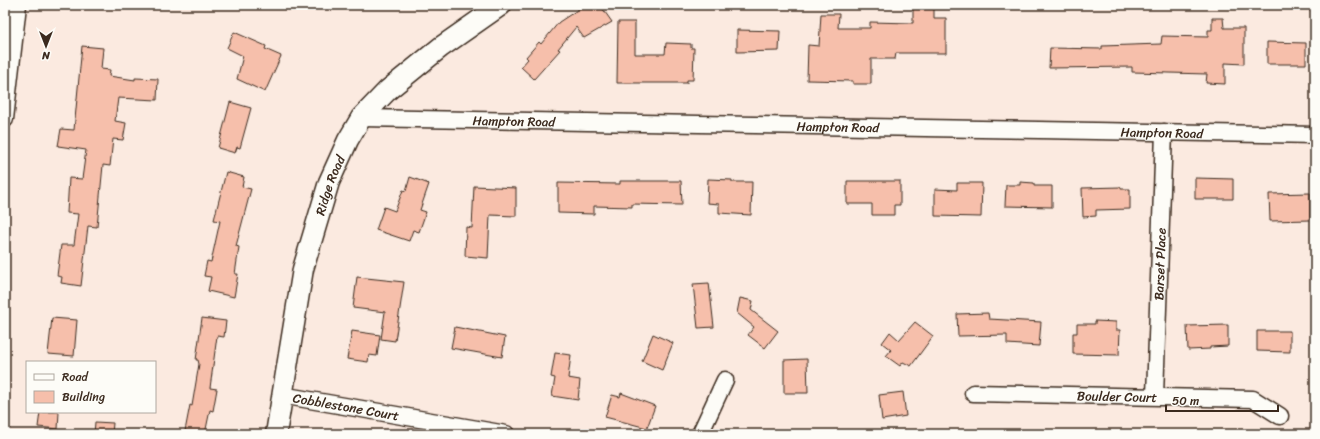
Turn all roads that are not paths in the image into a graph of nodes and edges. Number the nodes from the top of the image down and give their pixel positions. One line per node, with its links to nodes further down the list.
1 (18, 5): 3 (street)
2 (501, 5): 4 (street, Ridge Road)
3 (7, 86): 5 (street)
4 (361, 118): 6 (street, Hampton Road); 10 (street, Ridge Road)
5 (5, 119)
6 (1164, 132): 7 (street, Hampton Road); 11 (street, Barset Place)
7 (1315, 135)
8 (725, 380): 15 (street)
9 (973, 393): 11 (street, Boulder Court)
10 (281, 395): 13 (street, Ridge Road); 14 (street, Cobblestone Court)
11 (1155, 396): 12 (street, Boulder Court)
12 (1280, 416)
13 (276, 434)
14 (506, 434)
15 (700, 434)

